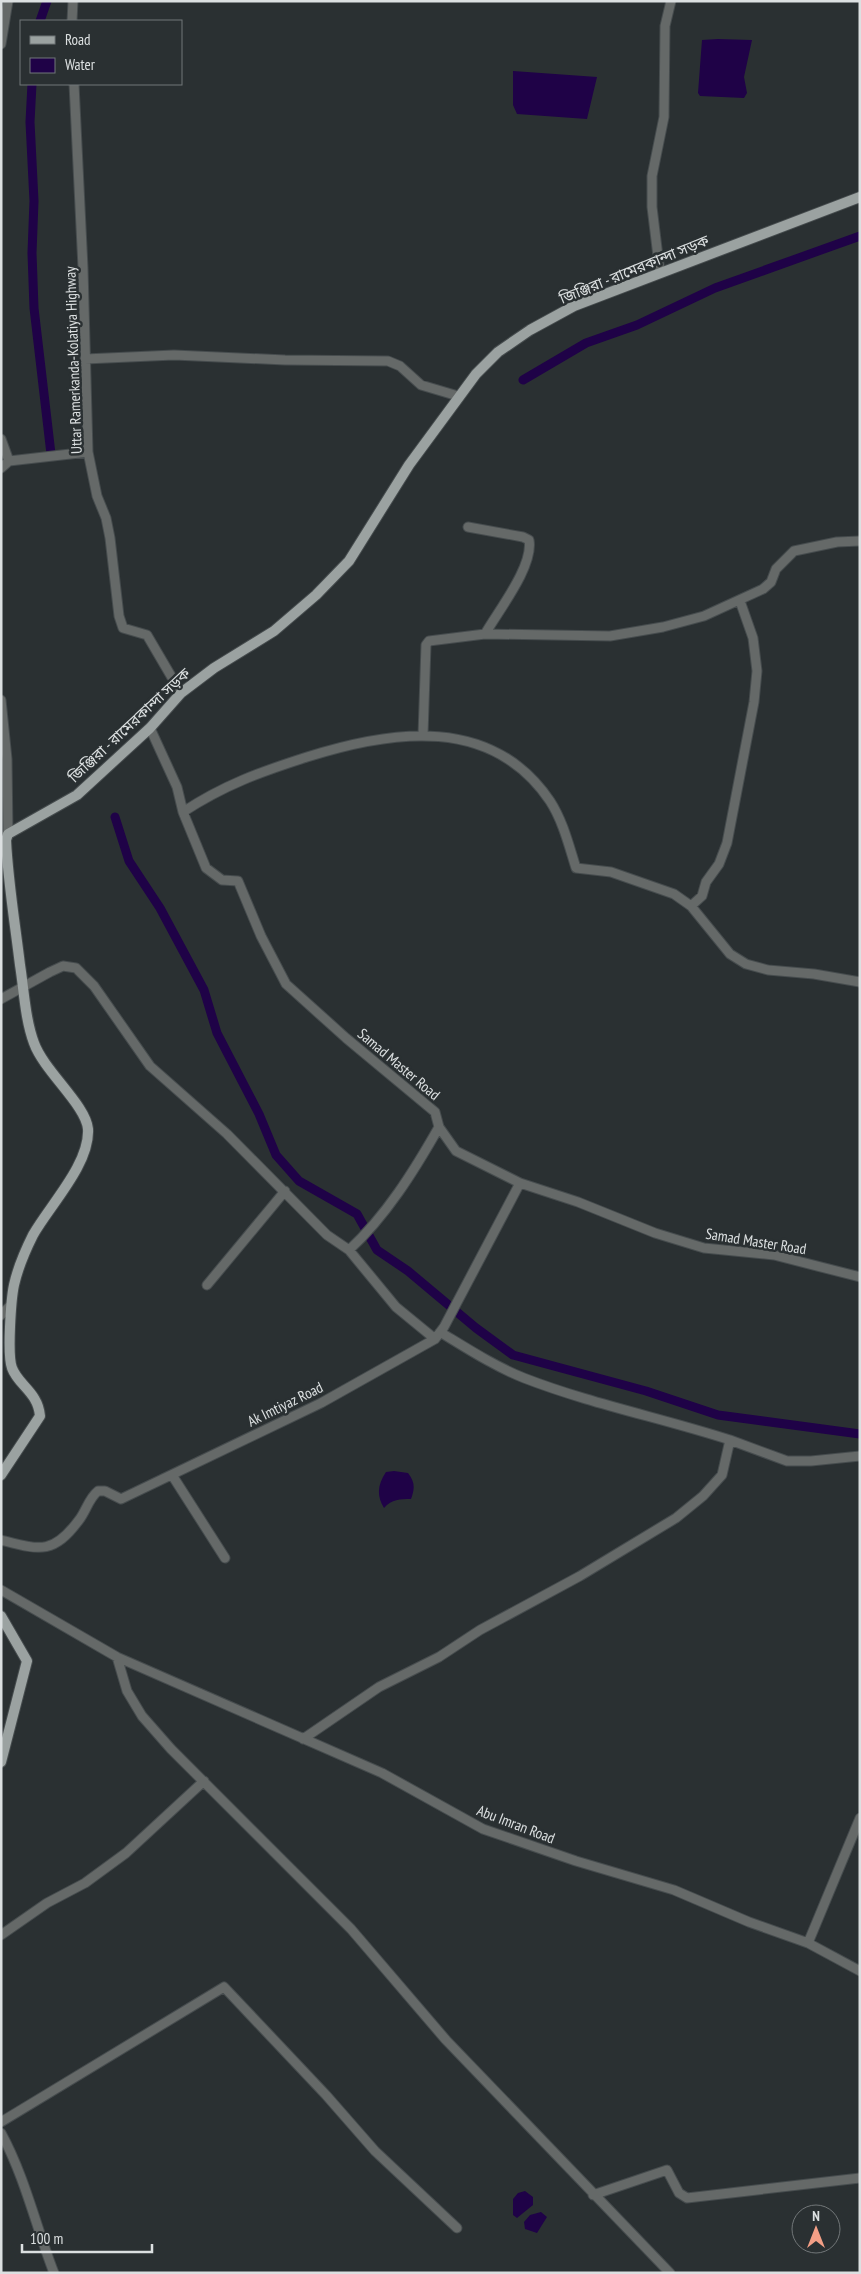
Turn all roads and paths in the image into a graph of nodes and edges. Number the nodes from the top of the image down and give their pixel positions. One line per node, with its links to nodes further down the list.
1 (8, 1): 5 (street)
2 (73, 1): 4 (street)
3 (671, 1): 8 (street)
4 (72, 20)
5 (1, 44)
6 (74, 85): 9 (street, Uttar Ramerkanda-Kolatiya Highway)
7 (860, 197): 8 (main road, জিঞ্জিরা - রামেরকান্দা সড়ক)
8 (660, 273): 10 (main road, জিঞ্জিরা - রামেরকান্দা সড়ক)
9 (86, 359): 10 (street); 12 (street, Uttar Ramerkanda-Kolatiya Highway)
10 (458, 396): 19 (main road, জিঞ্জিরা - রামেরকান্দা সড়ক)
11 (1, 439): 13 (street)
12 (88, 452): 13 (street); 19 (street, Uttar Ramerkanda-Kolatiya Highway)
13 (9, 461): 14 (street)
14 (1, 468)
15 (468, 527): 18 (street)
16 (860, 541): 17 (street)
17 (740, 601): 18 (street); 26 (street)
18 (485, 634): 22 (street)
19 (181, 693): 21 (main road, জিঞ্জিরা - রামেরকান্দা সড়ক)
20 (1, 700): 24 (street)
21 (150, 728): 23 (street, Samad Master Road); 24 (main road, জিঞ্জিরা - রামেরকান্দা সড়ক)
22 (423, 735): 23 (street); 26 (street)
23 (183, 812): 30 (street, Samad Master Road)
24 (8, 834): 25 (main road)
25 (4, 851): 28 (main road)
26 (691, 906): 27 (street)
27 (860, 982)
28 (23, 985): 29 (street); 32 (street); 36 (main road)
29 (1, 999)
30 (439, 1127): 31 (street, Samad Master Road); 33 (street)
31 (520, 1183): 34 (street, Samad Master Road); 38 (street)
32 (286, 1192): 33 (street); 35 (street)
33 (349, 1250): 38 (street)
34 (860, 1277)
35 (207, 1286)
36 (11, 1304): 37 (street); 41 (main road)
37 (1, 1315)
38 (440, 1333): 39 (street); 42 (street, Ak Imtiyaz Road)
39 (730, 1440): 40 (street); 48 (street)
40 (860, 1456)
41 (1, 1475)
42 (172, 1475): 43 (street, Ak Imtiyaz Road); 44 (street)
43 (1, 1540)
44 (225, 1558)
45 (1, 1590): 47 (street, Abu Imran Road)
46 (1, 1616): 49 (main road)
47 (117, 1657): 48 (street, Abu Imran Road); 50 (street)
48 (303, 1739): 53 (street, Abu Imran Road)
49 (1, 1762)
50 (204, 1782): 52 (street); 58 (street)
51 (860, 1818): 53 (street)
52 (1, 1935)
53 (808, 1943): 54 (street, Abu Imran Road)
54 (860, 1971)
55 (1, 2122): 59 (street)
56 (1, 2133): 60 (street)
57 (860, 2178): 58 (street)
58 (592, 2195): 61 (street)
59 (457, 2228)
60 (54, 2273)
61 (670, 2273)

